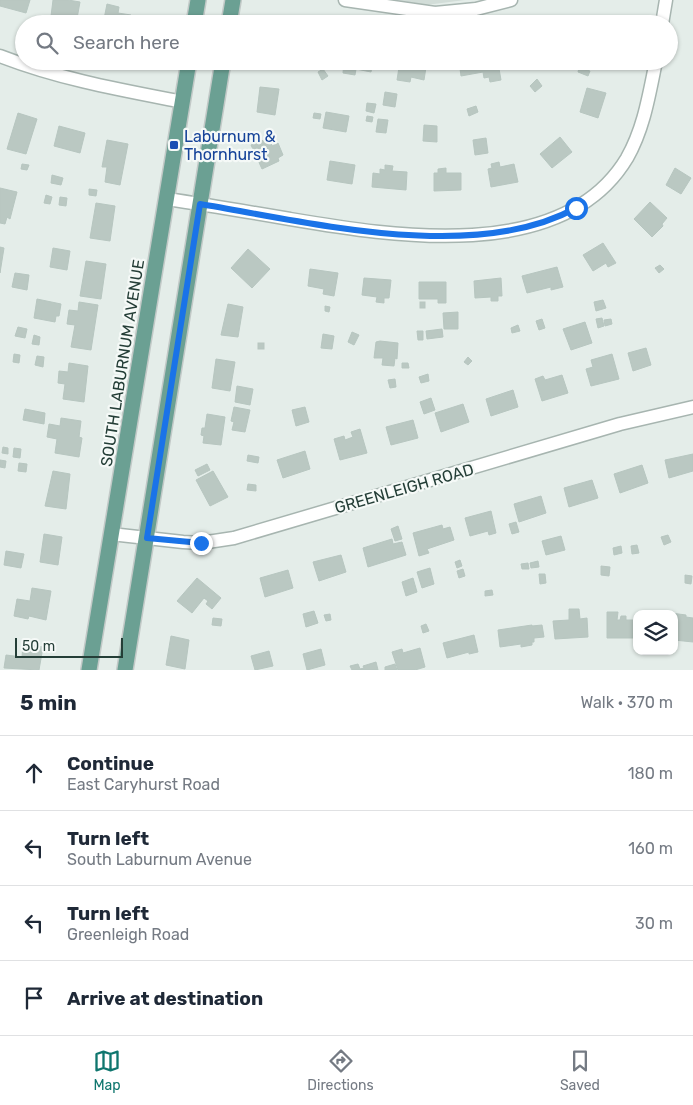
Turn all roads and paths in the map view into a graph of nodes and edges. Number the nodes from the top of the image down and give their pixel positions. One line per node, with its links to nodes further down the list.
1 (198, 0): 6 (main road)
2 (233, 0): 7 (main road)
3 (346, 0): 4 (street)
4 (511, 0)
5 (666, 0): 8 (street)
6 (196, 15)
7 (230, 15)
8 (664, 15)
9 (0, 56): 10 (street)
10 (15, 61)
11 (42, 70): 15 (street)
12 (188, 70): 15 (main road, SOUTH LABURNUM AVENUE)
13 (222, 70): 17 (main road)
14 (654, 70): 17 (street)
15 (183, 102): 16 (main road, SOUTH LABURNUM AVENUE)
16 (167, 199): 17 (street); 19 (main road, SOUTH LABURNUM AVENUE)
17 (200, 204): 20 (main road)
18 (693, 407): 20 (street, GREENLEIGH ROAD)
19 (111, 534): 20 (street, GREENLEIGH ROAD); 21 (main road, SOUTH LABURNUM AVENUE)
20 (147, 538): 22 (main road)
21 (89, 670)
22 (125, 670)

